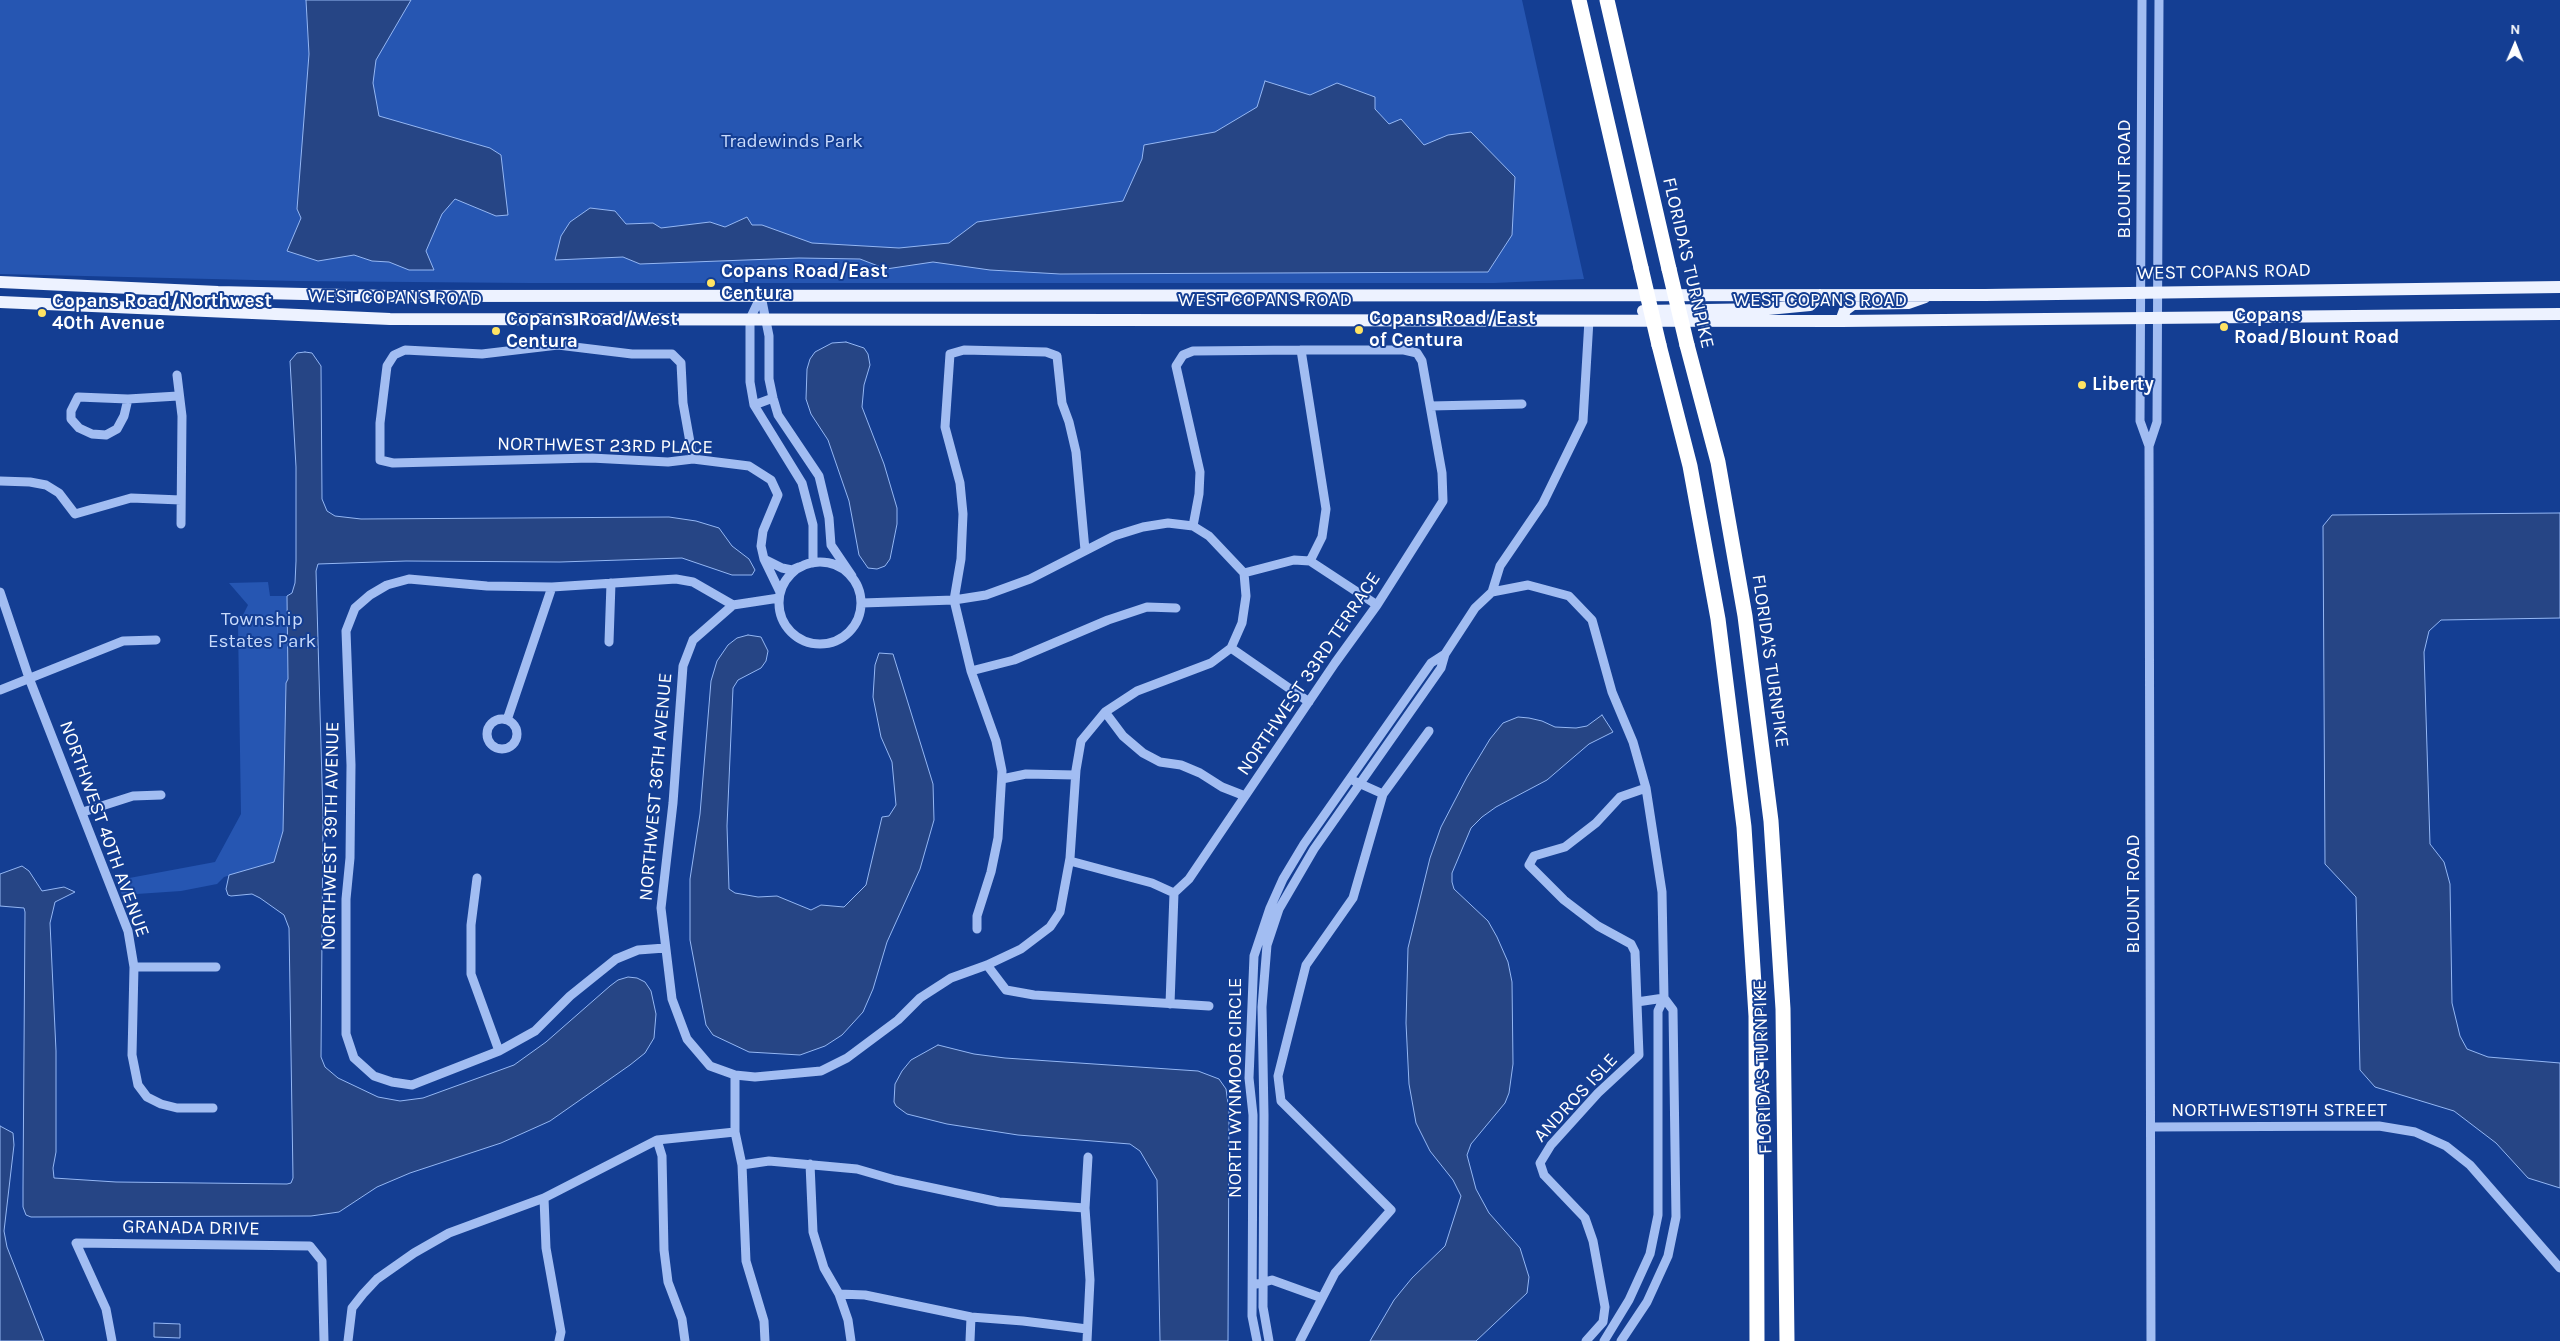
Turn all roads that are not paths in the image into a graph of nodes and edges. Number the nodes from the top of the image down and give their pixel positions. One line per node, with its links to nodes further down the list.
1 (1579, 0): 123 (highway, FLORIDA'S TURNPIKE, bridge)
2 (1606, 0): 124 (highway, FLORIDA'S TURNPIKE, bridge)
3 (2142, 0): 8 (street, BLOUNT ROAD)
4 (2159, 0): 7 (street, BLOUNT ROAD)
5 (0, 282): 11 (main road, WEST COPANS ROAD)
6 (2560, 286): 7 (main road, WEST COPANS ROAD)
7 (2157, 292): 8 (main road, WEST COPANS ROAD); 17 (street, BLOUNT ROAD)
8 (2140, 293): 9 (main road, WEST COPANS ROAD); 16 (street, BLOUNT ROAD)
9 (1934, 294): 10 (main road, WEST COPANS ROAD); 23 (main road)
10 (1820, 295): 13 (main road, WEST COPANS ROAD); 22 (main road)
11 (478, 296): 12 (main road, WEST COPANS ROAD); 18 (main road)
12 (761, 296): 13 (main road, WEST COPANS ROAD); 19 (street); 20 (street)
13 (1329, 296): 21 (main road)
14 (0, 302): 18 (main road, WEST COPANS ROAD)
15 (2560, 314): 17 (main road, WEST COPANS ROAD)
16 (2140, 316): 17 (main road, WEST COPANS ROAD); 23 (main road, WEST COPANS ROAD); 32 (street, BLOUNT ROAD)
17 (2157, 316): 32 (street, BLOUNT ROAD)
18 (478, 319): 19 (main road, WEST COPANS ROAD)
19 (750, 319): 20 (main road, WEST COPANS ROAD); 30 (street)
20 (767, 319): 21 (main road, WEST COPANS ROAD); 27 (street)
21 (1328, 319): 22 (main road, WEST COPANS ROAD)
22 (1589, 320): 23 (main road, WEST COPANS ROAD); 50 (street)
23 (1841, 321)
24 (1301, 350): 31 (street, NORTHWEST 33RD TERRACE); 39 (street); 42 (street)
25 (177, 375): 26 (street)
26 (178, 396): 28 (street); 36 (street)
27 (773, 398): 30 (street); 35 (street)
28 (128, 399): 28 (street)
29 (1522, 404): 31 (street)
30 (754, 405): 37 (street)
31 (1430, 406): 55 (street, NORTHWEST 33RD TERRACE)
32 (2149, 446): 93 (street, BLOUNT ROAD)
33 (693, 459): 33 (street, NORTHWEST 23RD PLACE); 41 (street, NORTHWEST 23RD PLACE)
34 (0, 481): 36 (street)
35 (825, 499): 37 (street); 46 (street)
36 (181, 500): 38 (street)
37 (807, 501): 43 (street)
38 (181, 524)
39 (1193, 526): 40 (street); 45 (street)
40 (1085, 550): 52 (street); 52 (street)
41 (764, 559): 44 (street); 51 (street, NORTHWEST 23RD PLACE)
42 (1310, 561): 45 (street); 55 (street)
43 (813, 562): 44 (street); 46 (street)
44 (801, 567): 51 (street)
45 (1244, 573): 59 (street)
46 (852, 576): 53 (street)
47 (611, 583): 48 (street); 54 (street); 58 (street)
48 (552, 587): 65 (street); 87 (street, NORTHWEST 39TH AVENUE)
49 (0, 592): 61 (street, NORTHWEST 40TH AVENUE)
50 (1492, 592): 69 (street, NORTH WYNMOOR CIRCLE); 70 (street)
51 (780, 595): 53 (street); 54 (street)
52 (954, 600): 53 (street); 60 (street)
53 (862, 603)
54 (733, 605): 79 (street, NORTHWEST 36TH AVENUE)
55 (1377, 605): 63 (street, NORTHWEST 33RD TERRACE)
56 (1176, 608): 60 (street)
57 (156, 640): 61 (street)
58 (609, 642)
59 (1230, 648): 63 (street); 64 (street, NORTHWEST 36TH AVENUE)
60 (971, 671): 68 (street)
61 (29, 678): 62 (street); 74 (street, NORTHWEST 40TH AVENUE)
62 (0, 690)
63 (1310, 702): 73 (street, NORTHWEST 33RD TERRACE)
64 (1105, 712): 67 (street, NORTHWEST 36TH AVENUE); 73 (street)
65 (507, 720)
66 (1429, 730): 71 (street)
67 (1075, 775): 68 (street); 75 (street, NORTHWEST 36TH AVENUE)
68 (1002, 779): 78 (street)
69 (1355, 782): 71 (street); 89 (street, NORTH WYNMOOR CIRCLE); 91 (street, NORTH WYNMOOR CIRCLE)
70 (1646, 788): 83 (street); 84 (street, ANDROS ISLE)
71 (1383, 794): 90 (street)
72 (161, 795): 74 (street)
73 (1246, 796): 77 (street, NORTHWEST 33RD TERRACE)
74 (83, 812): 81 (street, NORTHWEST 40TH AVENUE)
75 (1070, 860): 77 (street); 80 (street, NORTHWEST 36TH AVENUE)
76 (477, 878): 87 (street)
77 (1174, 893): 85 (street)
78 (977, 928)
79 (664, 948): 87 (street); 88 (street, NORTHWEST 36TH AVENUE)
80 (987, 965): 85 (street); 88 (street, NORTHWEST 36TH AVENUE)
81 (134, 967): 82 (street); 92 (street, NORTHWEST 40TH AVENUE)
82 (216, 967)
83 (1664, 998): 84 (street); 121 (street); 122 (street)
84 (1637, 1002): 120 (street, ANDROS ISLE)
85 (1170, 1004): 86 (street)
86 (1209, 1006)
87 (499, 1051)
88 (735, 1075): 94 (street)
89 (1262, 1076): 90 (street); 91 (street); 102 (street, NORTH WYNMOOR CIRCLE)
90 (1278, 1076): 105 (street)
91 (1249, 1078): 103 (street, NORTH WYNMOOR CIRCLE)
92 (213, 1108)
93 (2151, 1127): 101 (street, NORTHWEST19TH STREET); 125 (street, BLOUNT ROAD)
94 (735, 1132): 95 (street); 98 (street)
95 (657, 1140): 99 (street); 112 (street)
96 (1088, 1157): 100 (street)
97 (810, 1164): 98 (street); 100 (street); 104 (street)
98 (742, 1165): 113 (street)
99 (544, 1198): 110 (street); 111 (street)
100 (1086, 1208): 107 (street)
101 (2560, 1268)
102 (1263, 1282): 103 (street); 105 (street); 118 (street, NORTH WYNMOOR CIRCLE)
103 (1252, 1285): 117 (street, NORTH WYNMOOR CIRCLE)
104 (839, 1294): 106 (street); 114 (street)
105 (1322, 1298): 119 (street)
106 (971, 1318): 107 (street); 115 (street)
107 (1087, 1329): 116 (street)
108 (112, 1341): 109 (street, GRANADA DRIVE)
109 (324, 1341)
110 (348, 1341)
111 (559, 1341)
112 (685, 1341)
113 (765, 1341)
114 (851, 1341)
115 (970, 1341)
116 (1087, 1341)
117 (1257, 1341)
118 (1269, 1341)
119 (1300, 1341)
120 (1586, 1341)
121 (1604, 1341)
122 (1621, 1341)
123 (1757, 1341)
124 (1787, 1341)
125 (2151, 1341)

